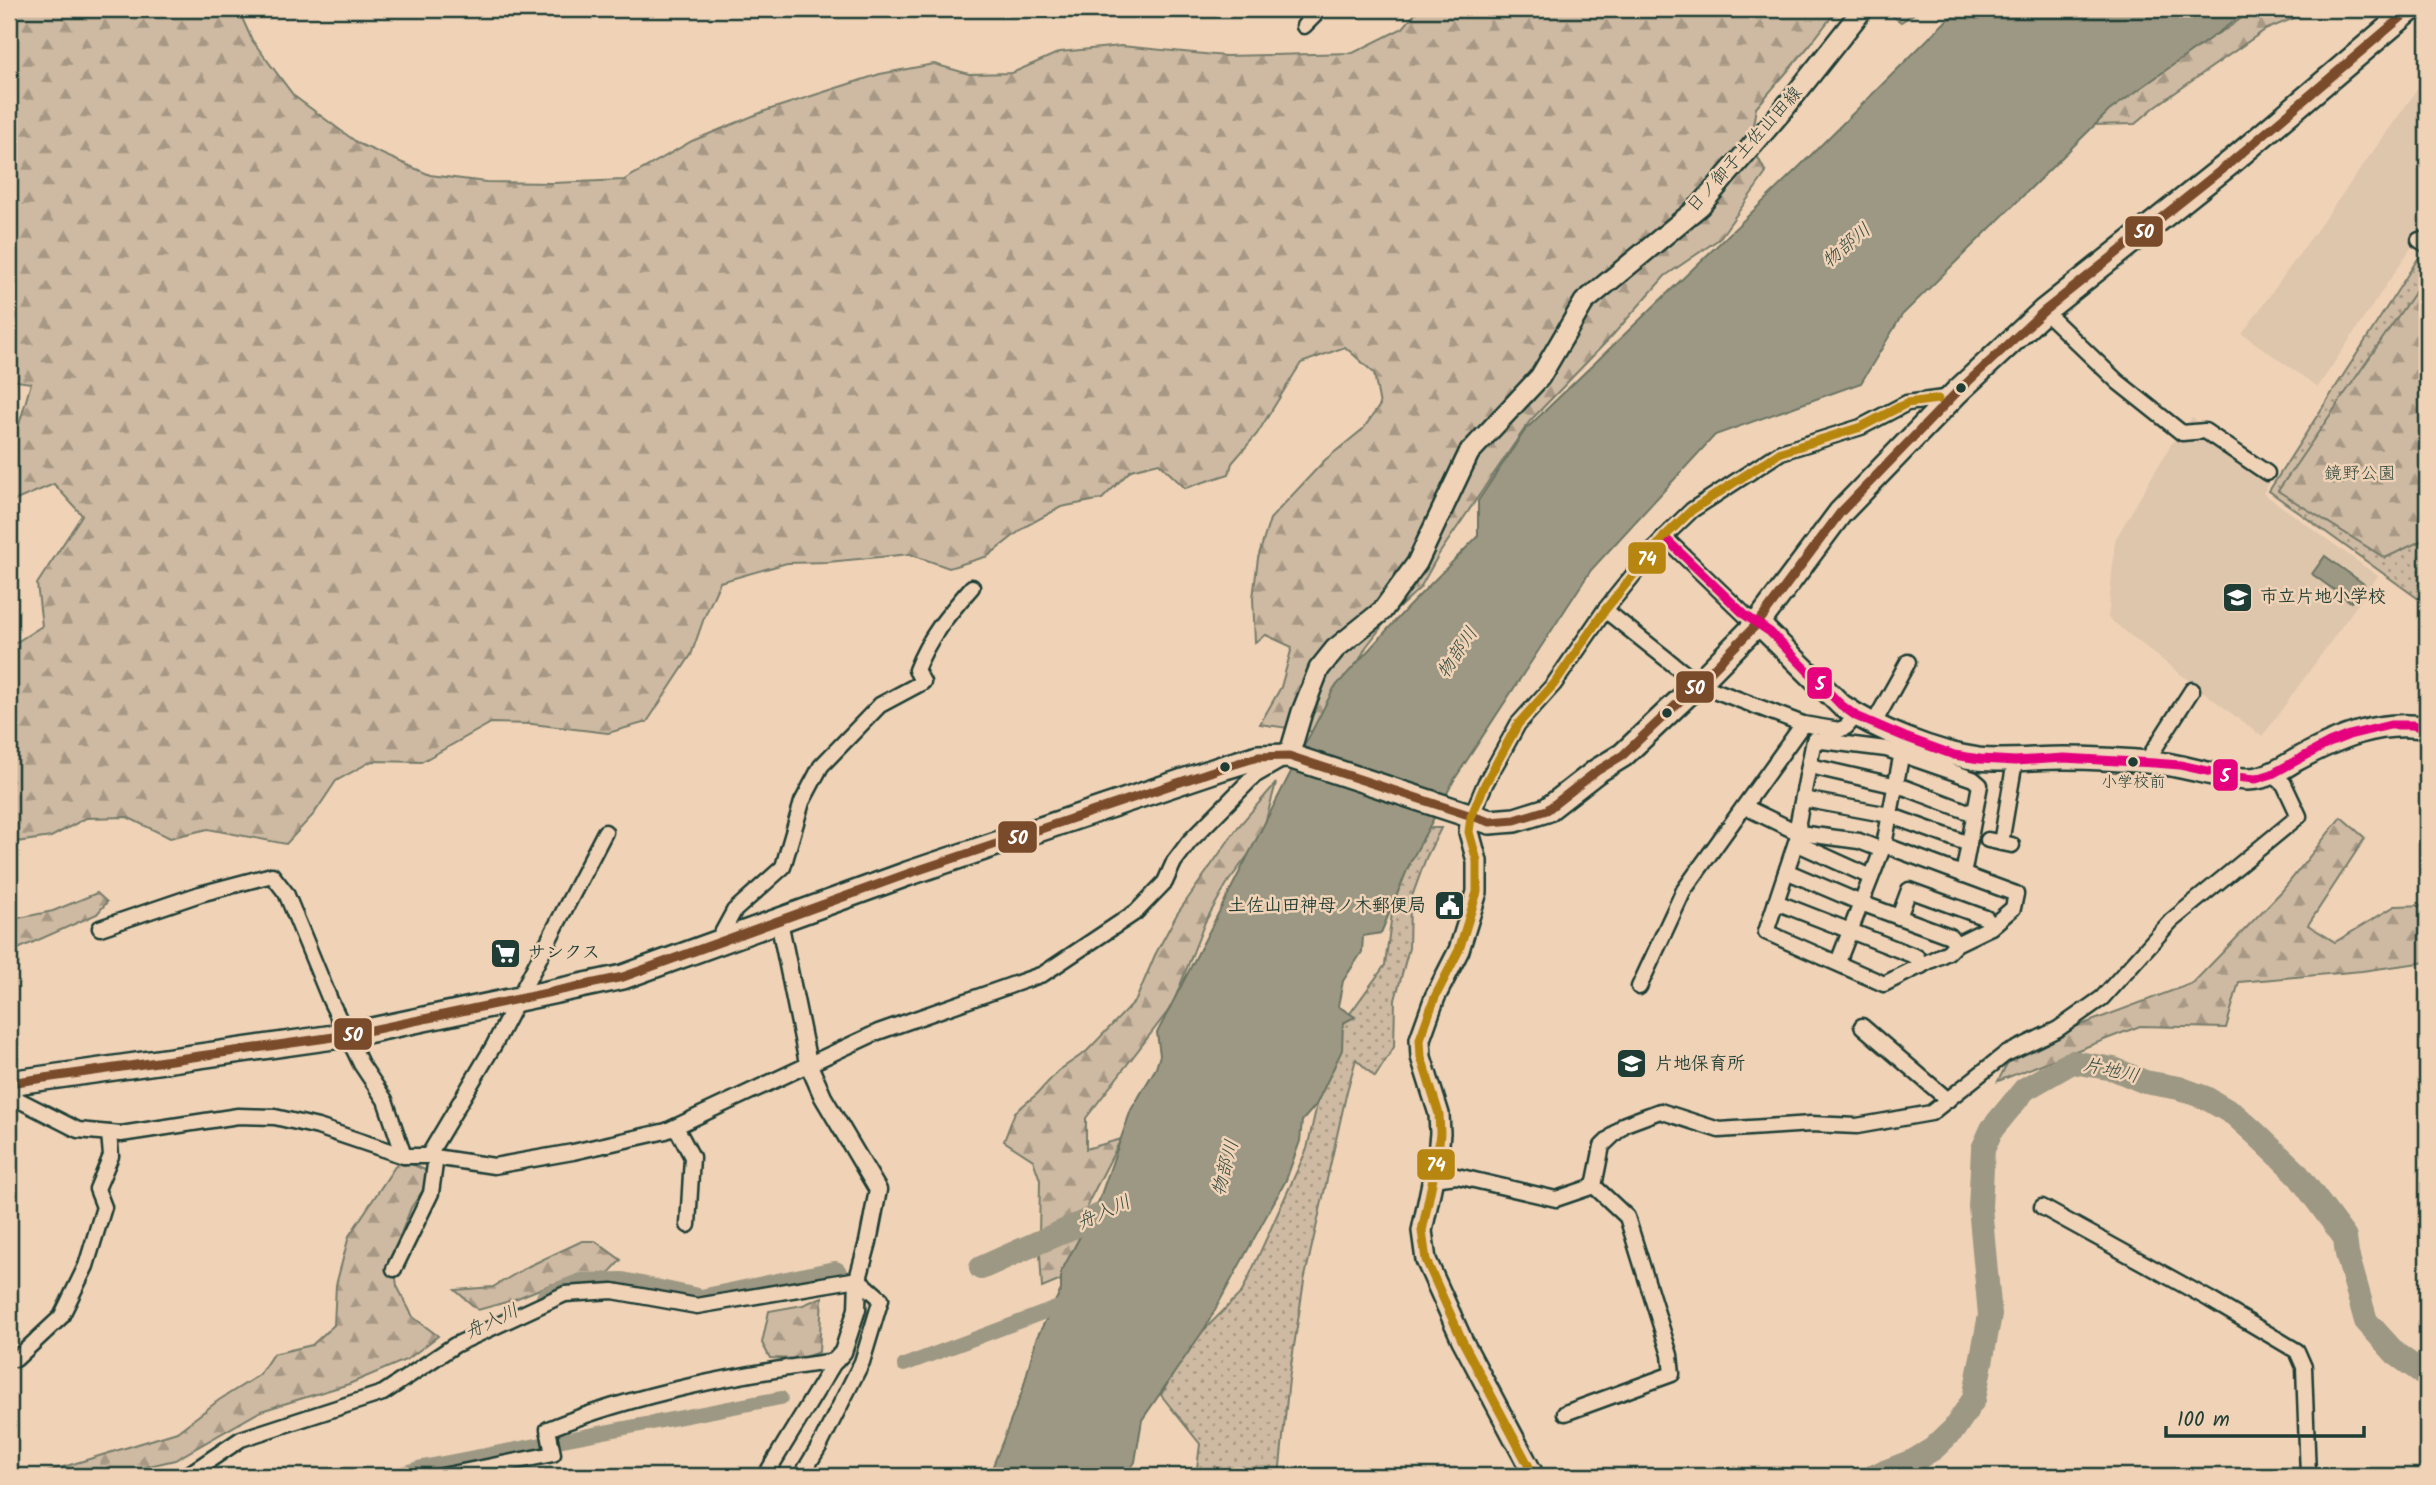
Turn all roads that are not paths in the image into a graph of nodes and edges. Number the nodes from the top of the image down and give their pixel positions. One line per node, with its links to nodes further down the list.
1 (1317, 9): 4 (street)
2 (1863, 9): 19 (main road, 日ノ御子土佐山田線)
3 (2411, 9): 5 (highway)
4 (1304, 26)
5 (2044, 311): 6 (highway); 7 (street)
6 (1952, 397): 8 (street); 11 (highway)
7 (2267, 472)
8 (1664, 537): 10 (street); 11 (street)
9 (972, 587): 46 (street)
10 (1605, 610): 13 (street); 27 (street)
11 (1758, 623): 13 (highway); 15 (main road)
12 (1908, 662): 15 (street)
13 (1698, 684): 16 (street); 27 (highway)
14 (2192, 690): 21 (street)
15 (1865, 720): 16 (street); 18 (main road)
16 (1803, 724): 26 (street)
17 (2427, 728): 23 (main road)
18 (1903, 745): 20 (main road); 22 (street); 24 (street); 28 (street)
19 (1297, 758): 27 (highway); 41 (highway); 53 (street)
20 (2015, 761): 21 (main road); 32 (street)
21 (2146, 762): 23 (main road)
22 (1810, 766): 24 (street); 25 (street)
23 (2272, 774): 56 (street)
24 (1895, 786): 28 (street); 29 (street)
25 (1803, 799): 29 (street); 31 (street)
26 (1745, 807): 31 (street); 49 (street)
27 (1463, 814): 61 (main road)
28 (1974, 814): 33 (street)
29 (1889, 816): 33 (street); 34 (street)
30 (605, 832): 50 (street)
31 (1798, 838): 34 (street); 35 (street); 37 (street)
32 (2000, 843)
33 (1969, 844): 36 (street)
34 (1883, 848): 36 (street); 37 (street)
35 (1786, 871): 38 (street); 39 (street)
36 (1963, 874): 42 (street)
37 (1871, 877): 39 (street)
38 (1776, 902): 44 (street); 47 (street)
39 (1861, 903): 40 (street); 44 (street)
40 (1899, 918): 42 (street); 45 (street)
41 (779, 921): 46 (highway); 53 (street)
42 (1991, 927): 45 (street)
43 (100, 928): 52 (street)
44 (1850, 931): 47 (street); 48 (street)
45 (1956, 944): 48 (street)
46 (715, 945): 50 (highway)
47 (1838, 962): 48 (street)
48 (1921, 966)
49 (1639, 987)
50 (519, 1000): 52 (highway); 60 (street)
51 (1862, 1026): 56 (street)
52 (348, 1035): 54 (highway); 59 (street)
53 (808, 1063): 57 (street); 66 (street)
54 (9, 1083)
55 (9, 1095): 58 (street)
56 (1948, 1100): 62 (street)
57 (676, 1127): 60 (street); 64 (street)
58 (109, 1133): 59 (street); 67 (street)
59 (404, 1156): 60 (street)
60 (432, 1156): 65 (street)
61 (1431, 1184): 62 (street); 74 (main road)
62 (1594, 1186): 69 (street)
63 (2042, 1207): 75 (street)
64 (688, 1225)
65 (394, 1269)
66 (858, 1279): 68 (street); 70 (street); 73 (street)
67 (16, 1359)
68 (835, 1361): 71 (street); 72 (street)
69 (1565, 1413)
70 (186, 1476)
71 (442, 1476)
72 (765, 1476)
73 (801, 1476)
74 (1534, 1476)
75 (2308, 1476)

